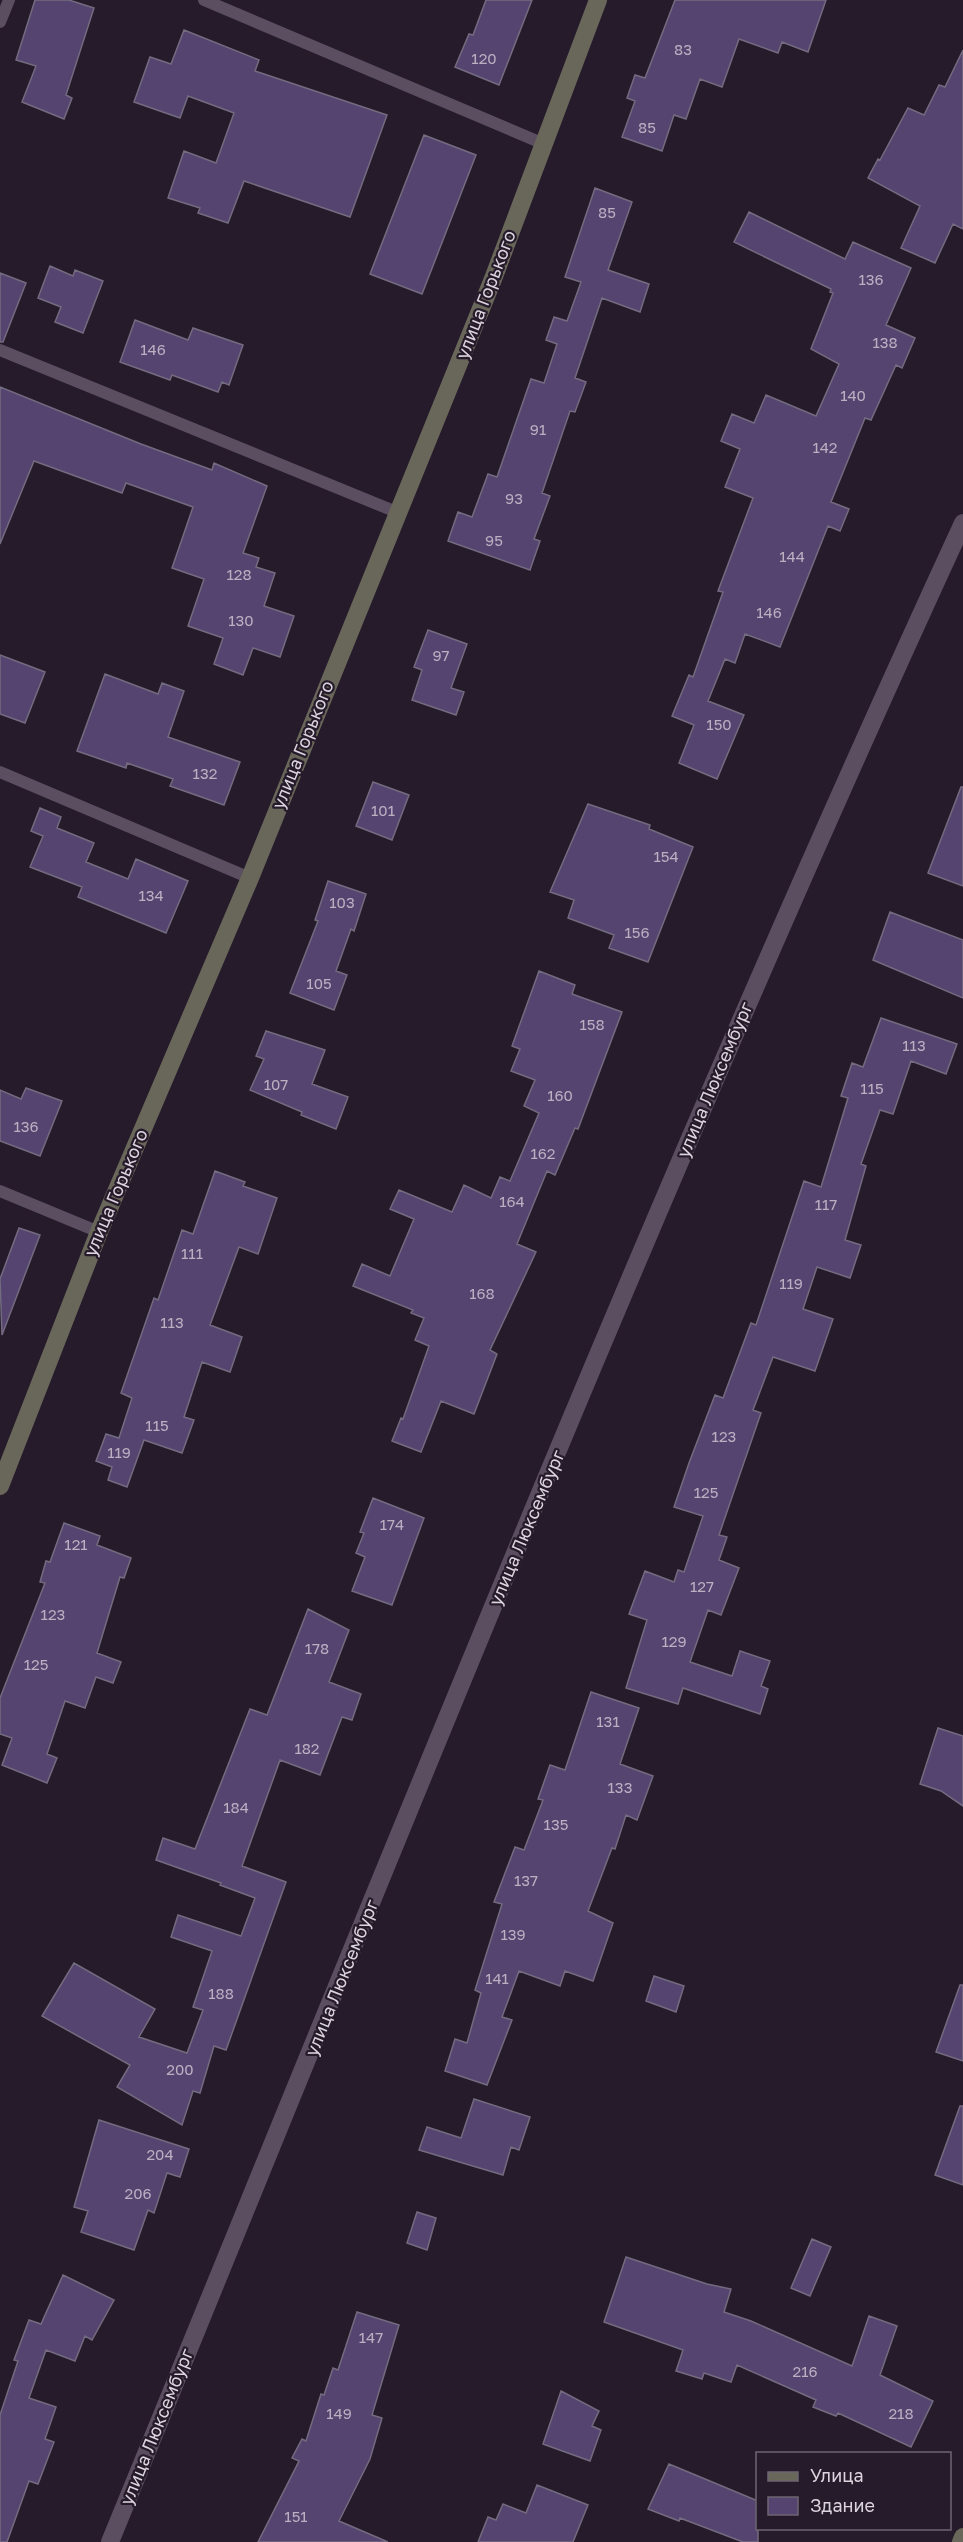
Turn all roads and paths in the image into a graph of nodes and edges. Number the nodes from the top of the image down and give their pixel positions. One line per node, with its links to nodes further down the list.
1 (9, 0): 4 (lane)
2 (204, 0): 5 (lane)
3 (598, 0): 5 (street, улица Горького)
4 (0, 22)
5 (544, 144): 7 (street, улица Горького)
6 (0, 350): 7 (lane)
7 (399, 513): 10 (street, улица Горького)
8 (963, 523): 15 (street, улица Люксембург)
9 (0, 772): 10 (lane)
10 (250, 878): 12 (street, улица Горького)
11 (0, 1191): 12 (lane)
12 (99, 1232): 13 (street, улица Горького)
13 (0, 1486)
14 (963, 2538): 16 (street)
15 (110, 2542)
16 (961, 2542)

